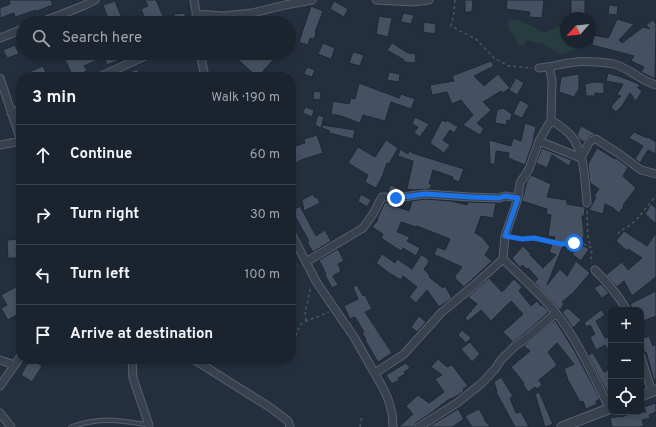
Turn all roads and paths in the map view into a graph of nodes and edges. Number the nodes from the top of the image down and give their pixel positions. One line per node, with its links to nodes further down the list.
1 (95, 0): 8 (street)
2 (194, 0): 7 (street)
3 (312, 0): 7 (street)
4 (376, 0): 5 (street)
5 (429, 0)
6 (455, 0): 14 (path)
7 (196, 14)
8 (56, 16)
9 (16, 32): 10 (street)
10 (0, 38)
11 (137, 60): 15 (street)
12 (201, 60): 16 (street)
13 (549, 67): 14 (street); 18 (street); 21 (street)
14 (539, 68)
15 (110, 72)
16 (204, 72)
17 (0, 78): 20 (street)
18 (656, 85)
19 (16, 111): 20 (street)
20 (11, 113): 22 (street)
21 (551, 120): 23 (street); 26 (street)
22 (16, 127)
23 (539, 141): 26 (street); 29 (street)
24 (16, 142): 25 (street)
25 (0, 145)
26 (581, 158): 27 (street); 30 (street)
27 (656, 174)
28 (656, 196): 31 (path)
29 (518, 198): 32 (street); 36 (street)
30 (587, 203): 34 (path)
31 (618, 234)
32 (505, 236): 34 (path); 35 (street)
33 (296, 243): 36 (street)
34 (592, 248): 37 (path)
35 (503, 259): 41 (street); 50 (street)
36 (306, 262): 38 (street)
37 (595, 270): 39 (street)
38 (317, 282): 42 (path); 50 (street)
39 (625, 307)
40 (332, 310): 42 (path)
41 (556, 313): 54 (street); 64 (street)
42 (306, 321): 43 (path)
43 (296, 335)
44 (0, 360): 48 (street)
45 (16, 362): 48 (street)
46 (132, 364): 58 (street)
47 (201, 364): 61 (street)
48 (14, 365): 51 (street)
49 (644, 365): 52 (street)
50 (375, 373): 63 (street)
51 (0, 386)
52 (654, 391): 53 (street)
53 (644, 395)
54 (608, 402)
55 (608, 409): 65 (street)
56 (0, 413): 59 (street)
57 (362, 415): 62 (path)
58 (149, 425): 60 (lane)
59 (11, 427)
60 (71, 427)
61 (290, 427)
62 (360, 427)
63 (393, 427)
64 (419, 427)
65 (562, 427)

